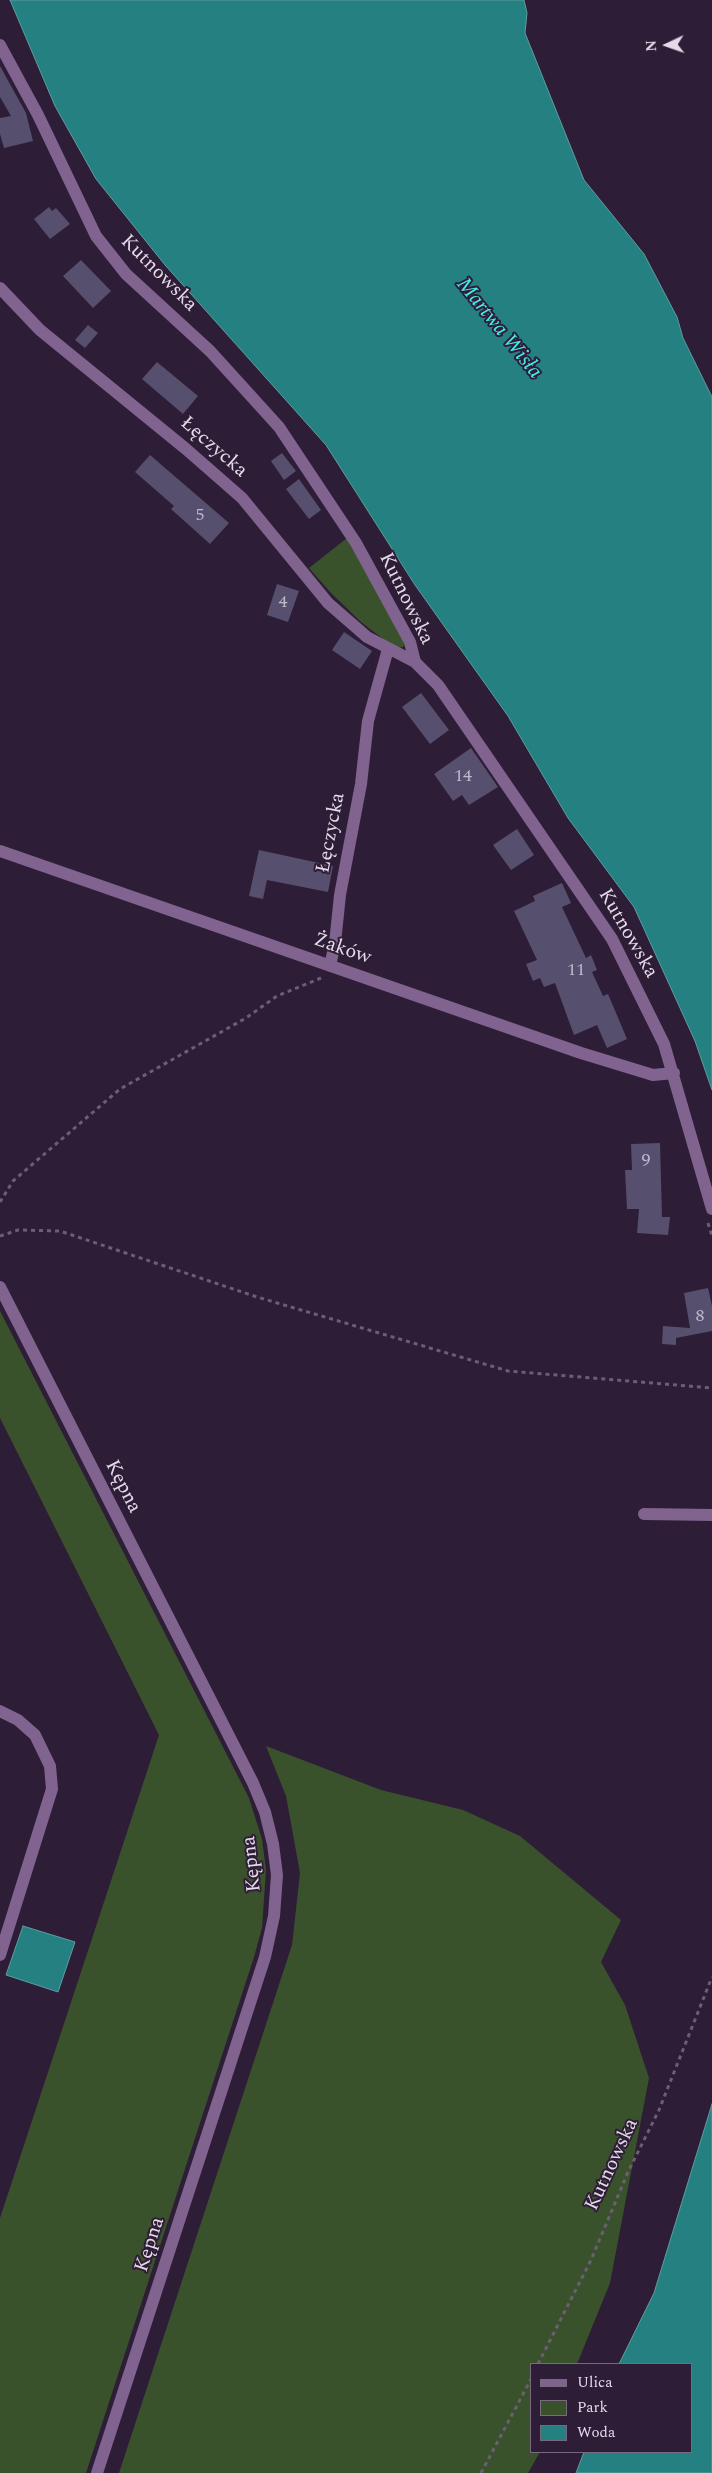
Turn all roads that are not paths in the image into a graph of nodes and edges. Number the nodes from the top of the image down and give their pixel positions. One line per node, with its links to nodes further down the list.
1 (0, 45): 4 (street, Kutnowska)
2 (0, 288): 3 (street, Łęczycka)
3 (388, 649): 4 (street, Łęczycka); 6 (street, Łęczycka)
4 (415, 662): 7 (street, Kutnowska)
5 (0, 851): 6 (street, Żaków)
6 (330, 966): 7 (street, Żaków)
7 (674, 1073): 8 (street, Kutnowska)
8 (709, 1211)
9 (0, 1287): 14 (street, Kępna)
10 (644, 1514): 11 (street)
11 (712, 1515)
12 (0, 1711): 13 (street)
13 (0, 1955)
14 (97, 2473)

